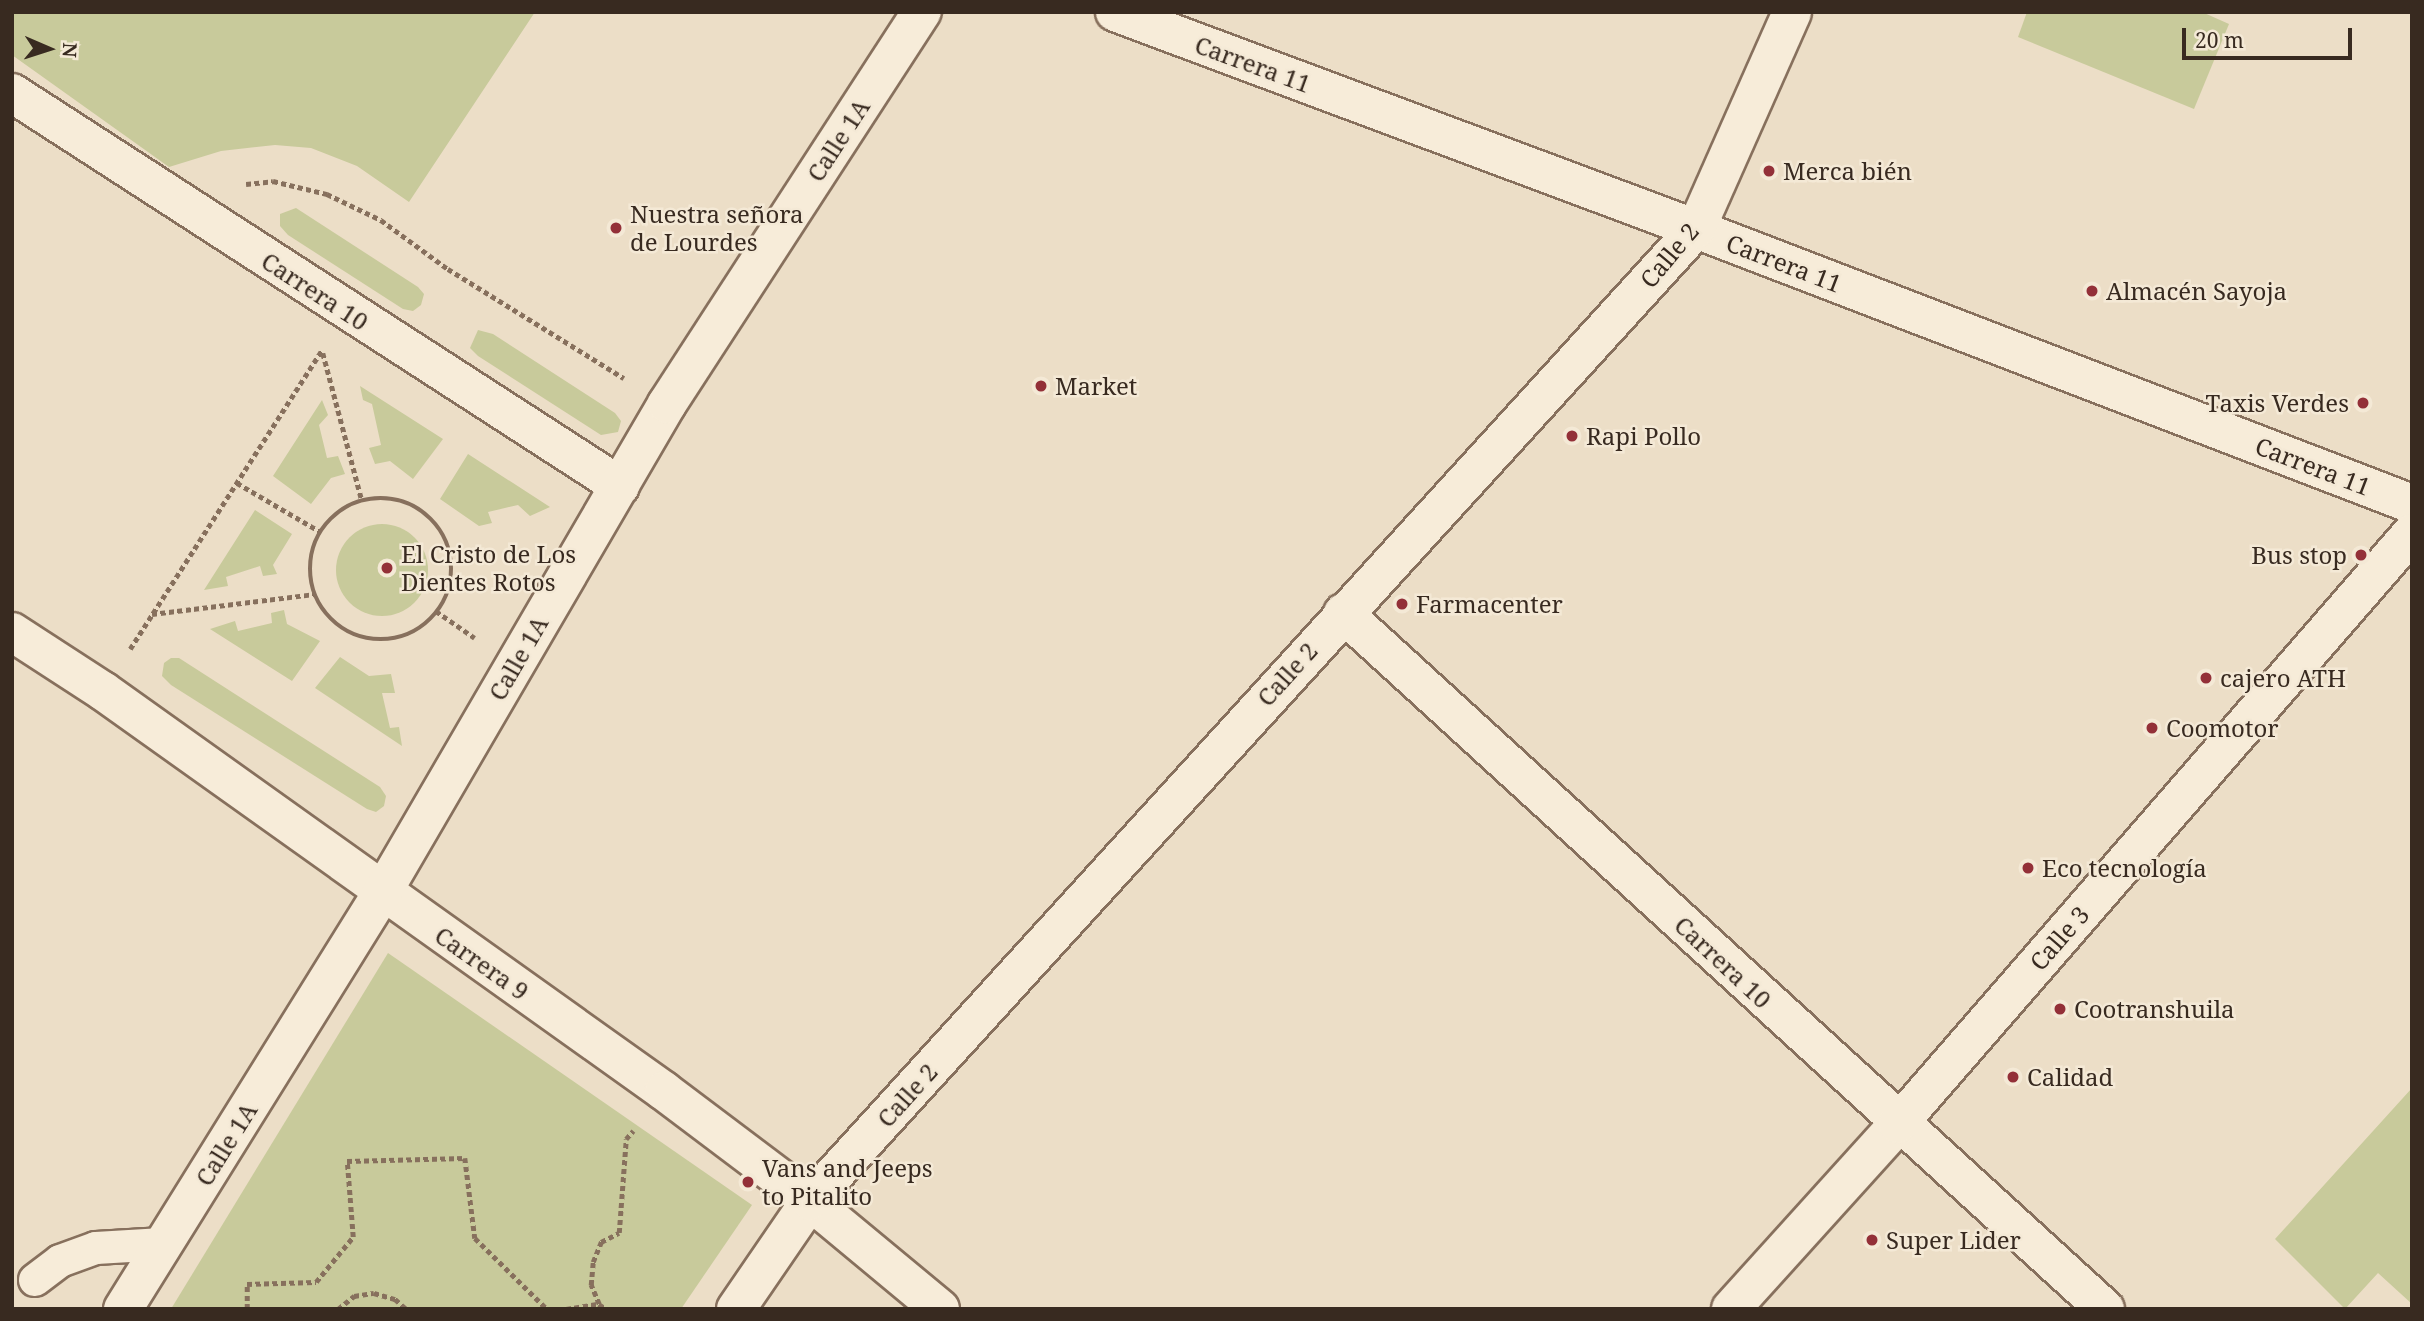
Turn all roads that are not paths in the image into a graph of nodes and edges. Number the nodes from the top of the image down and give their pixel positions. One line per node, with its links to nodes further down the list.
1 (922, 12): 6 (street, Calle 1A)
2 (1115, 12): 5 (street, Carrera 11)
3 (1792, 12): 5 (street, Calle 2)
4 (12, 93): 6 (street, Carrera 10)
5 (1696, 229): 7 (street, Carrera 11); 9 (street, Calle 2)
6 (620, 486): 11 (street, Calle 1A)
7 (2412, 504)
8 (2412, 533): 12 (street, Calle 3)
9 (1343, 613): 12 (street, Carrera 10); 13 (street, Calle 2)
10 (12, 632): 11 (street, Carrera 9)
11 (382, 893): 13 (street, Carrera 9); 14 (street, Calle 1A)
12 (1898, 1124): 19 (street, Calle 3); 20 (street, Carrera 10)
13 (810, 1201): 17 (street, Calle 2); 18 (street, Carrera 9)
14 (163, 1244): 15 (lane); 16 (street, Calle 1A)
15 (35, 1280)
16 (123, 1309)
17 (736, 1309)
18 (940, 1309)
19 (1731, 1309)
20 (2105, 1309)

